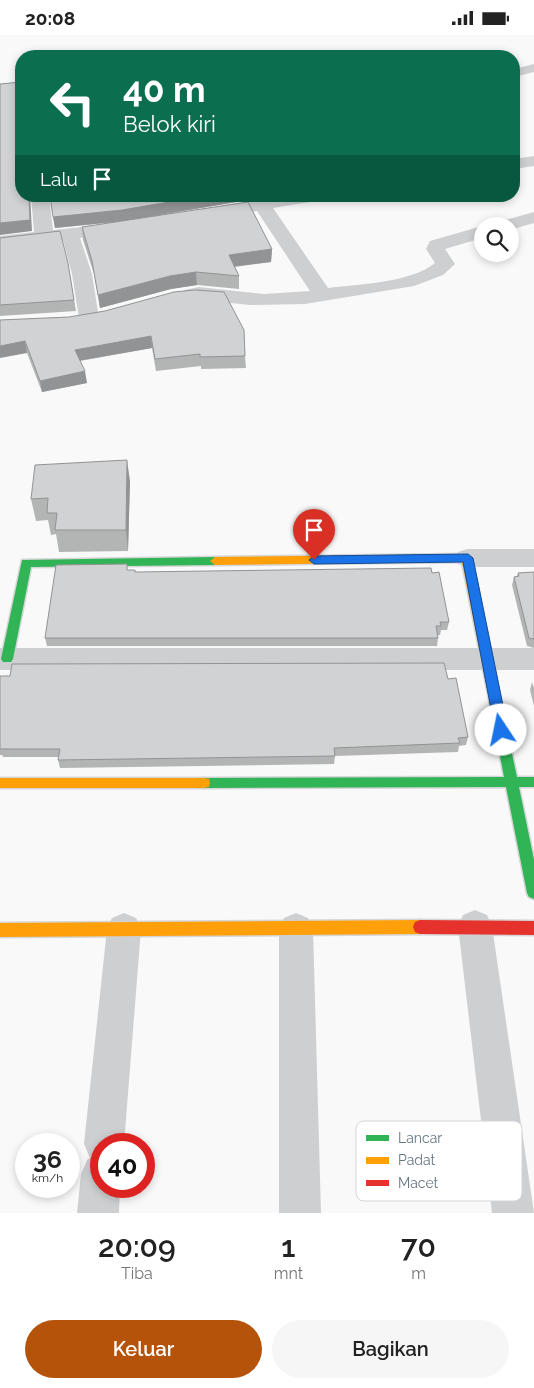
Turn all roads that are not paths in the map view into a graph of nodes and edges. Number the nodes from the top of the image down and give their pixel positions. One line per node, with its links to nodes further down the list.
1 (534, 68): 2 (street)
2 (520, 72)
3 (534, 161): 4 (street)
4 (520, 163)
5 (41, 202): 14 (street)
6 (280, 202): 7 (street)
7 (262, 205): 8 (street); 16 (street)
8 (197, 216)
9 (534, 217): 10 (street)
10 (519, 222)
11 (141, 225): 12 (street)
12 (70, 234): 14 (street); 18 (street)
13 (474, 235): 16 (street)
14 (44, 237): 15 (street)
15 (0, 242)
16 (322, 294): 17 (street)
17 (169, 298)
18 (89, 318)
19 (468, 558): 20 (street); 21 (street); 22 (street)
20 (534, 558)
21 (4, 659): 22 (street)
22 (488, 659): 23 (street); 26 (street)
23 (534, 659)
24 (534, 782): 26 (street)
25 (0, 783): 26 (street)
26 (512, 783): 27 (street)
27 (534, 893)
28 (475, 926): 30 (street); 31 (street); 33 (street)
29 (124, 929): 30 (street); 32 (street); 34 (street)
30 (296, 929): 37 (street)
31 (534, 929)
32 (0, 930)
33 (501, 1121)
34 (105, 1133)
35 (99, 1198): 36 (street)
36 (98, 1213)
37 (300, 1213)

